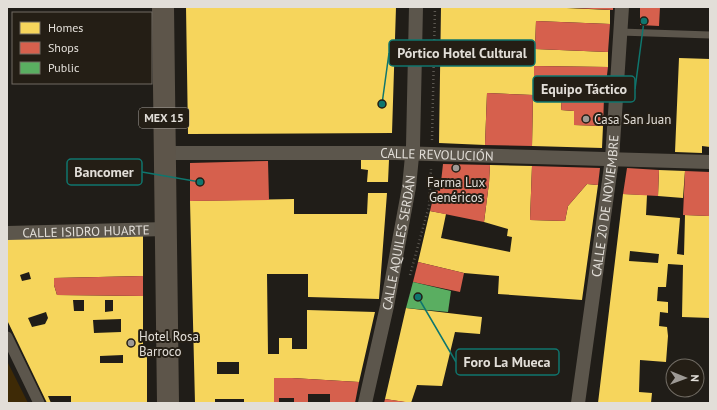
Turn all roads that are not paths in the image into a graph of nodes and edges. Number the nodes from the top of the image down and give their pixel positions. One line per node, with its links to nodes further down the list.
1 (163, 7): 6 (main road, MEX 15)
2 (416, 7): 7 (street, CALLE AQUILES SERDÁN)
3 (622, 7): 4 (street, CALLE 20 DE NOVIEMBRE)
4 (620, 32): 5 (lane); 8 (street, CALLE 20 DE NOVIEMBRE)
5 (710, 36)
6 (164, 153): 7 (street, CALLE REVOLUCIÓN); 10 (main road, MEX 15)
7 (413, 153): 8 (street, CALLE REVOLUCIÓN); 15 (street, CALLE AQUILES SERDÁN)
8 (612, 159): 9 (street, CALLE REVOLUCIÓN); 16 (street, CALLE 20 DE NOVIEMBRE)
9 (710, 162)
10 (166, 229): 11 (street, CALLE ISIDRO HUARTE); 14 (main road, MEX 15)
11 (7, 233)
12 (7, 337): 13 (street)
13 (39, 403)
14 (168, 403)
15 (365, 403)
16 (578, 403)

